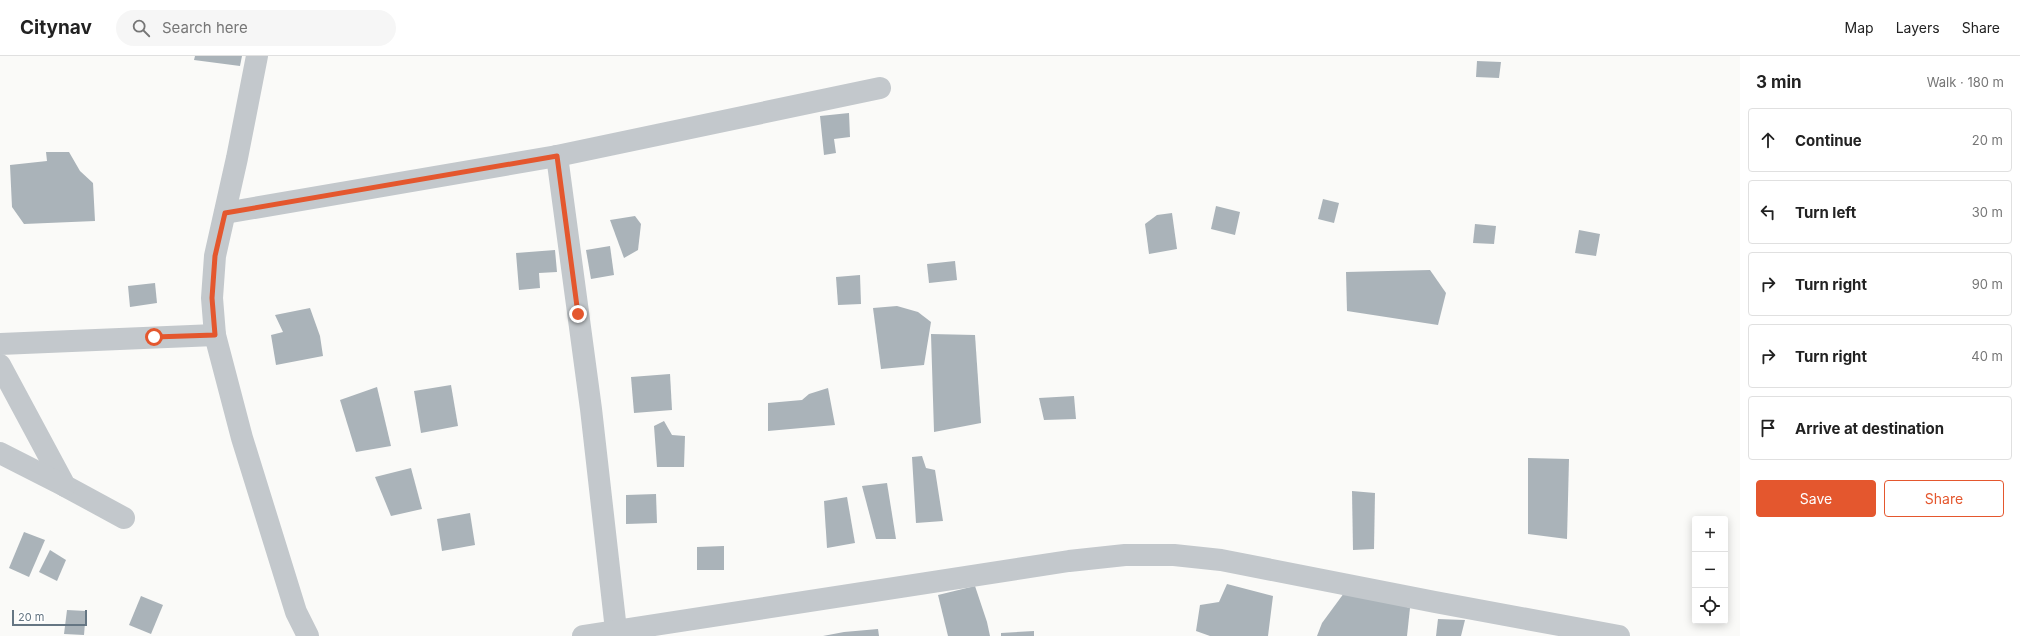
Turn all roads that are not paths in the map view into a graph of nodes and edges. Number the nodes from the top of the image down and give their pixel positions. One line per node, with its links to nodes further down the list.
1 (257, 56): 4 (street)
2 (880, 88): 3 (street)
3 (557, 156): 4 (street); 11 (street)
4 (225, 213): 5 (street)
5 (215, 335): 6 (street); 12 (street)
6 (0, 344)
7 (0, 365): 9 (street)
8 (0, 452): 9 (street)
9 (64, 486): 10 (street)
10 (124, 518)
11 (616, 630): 13 (street); 14 (street)
12 (308, 636)
13 (583, 636)
14 (1619, 636)

